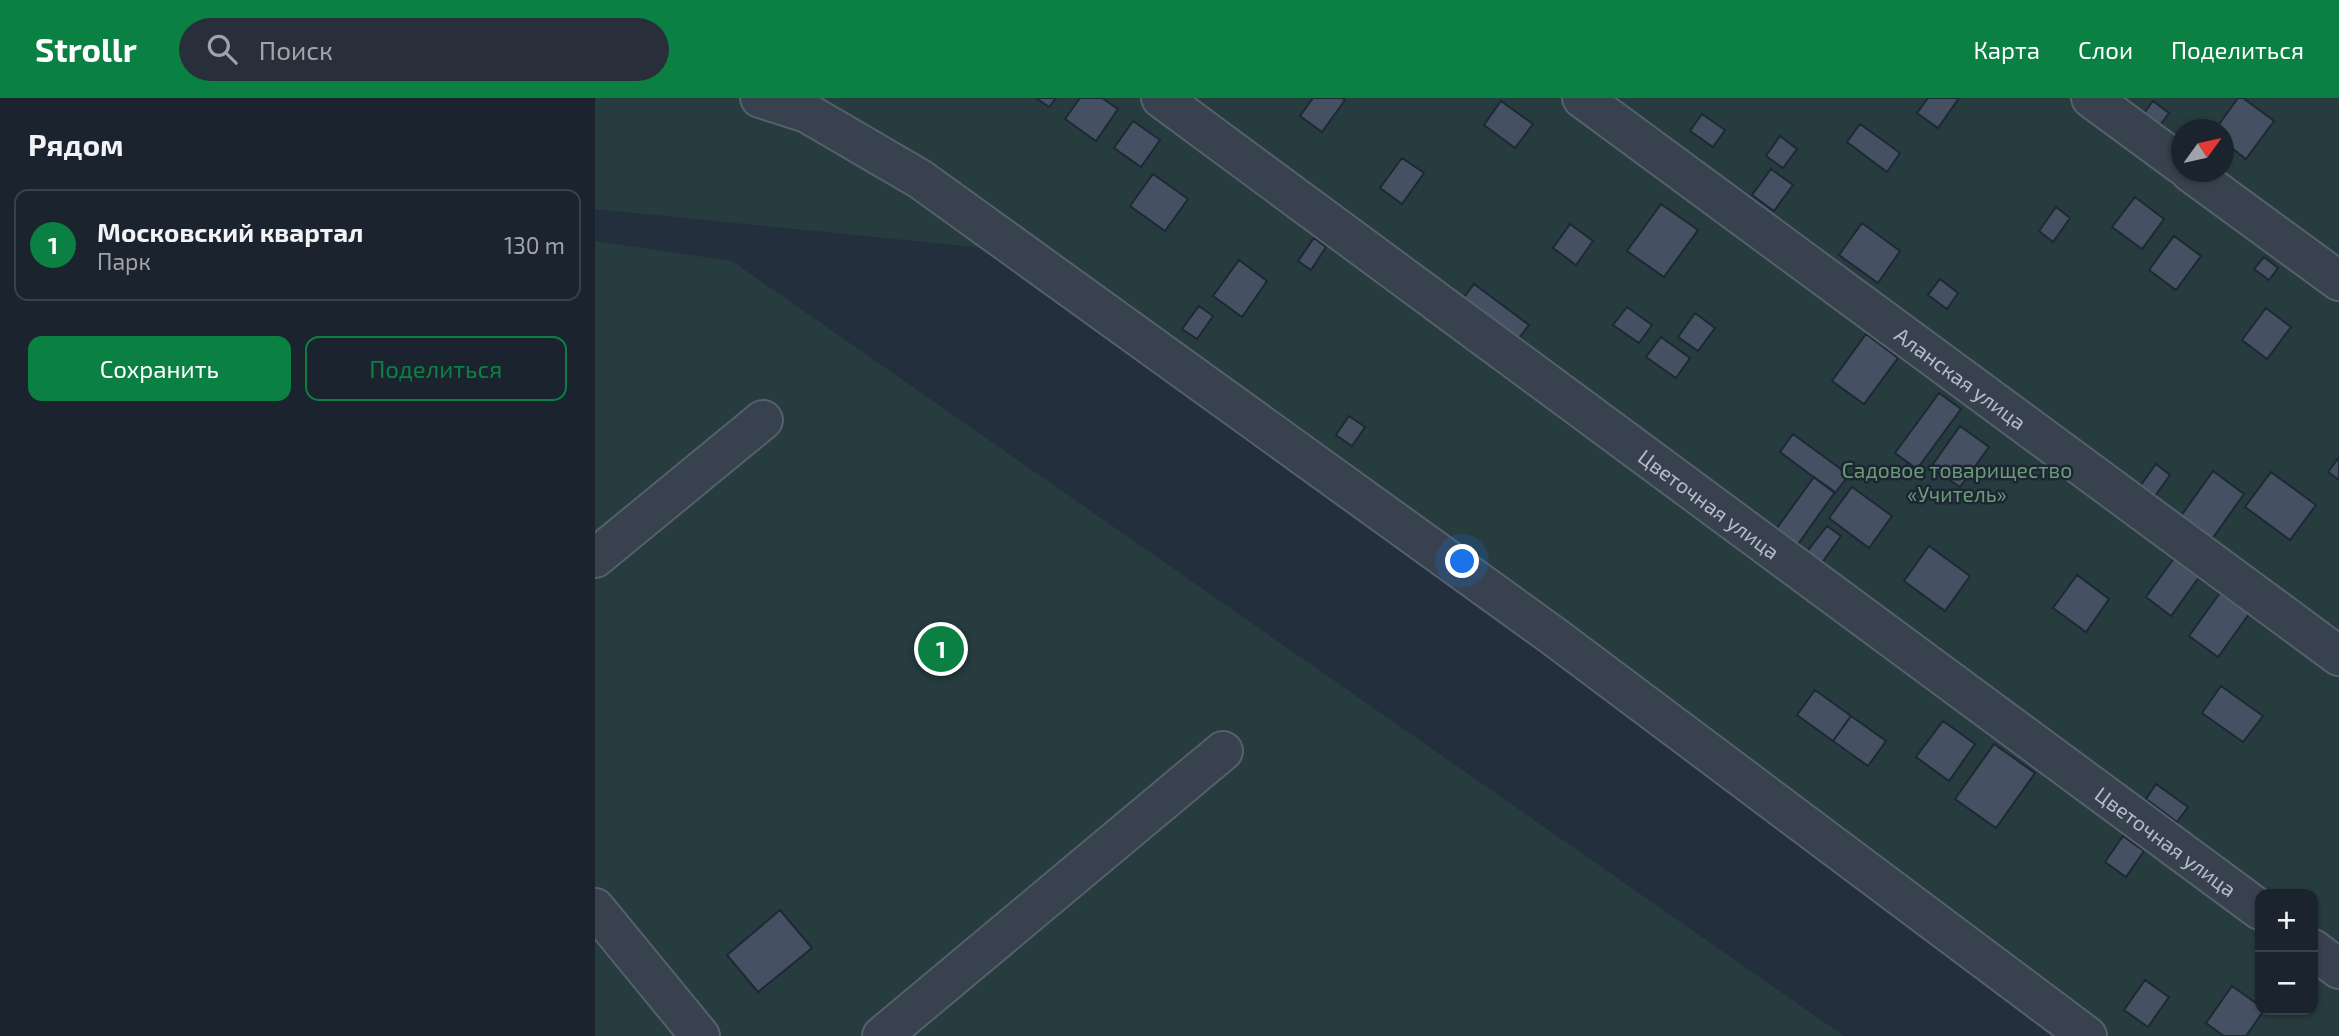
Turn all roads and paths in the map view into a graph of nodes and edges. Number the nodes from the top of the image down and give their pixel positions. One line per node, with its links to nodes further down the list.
1 (760, 98): 18 (street)
2 (1161, 98): 12 (street, Цветочная улица)
3 (1582, 98): 10 (street, Аланская улица)
4 (2091, 98): 5 (street)
5 (2171, 157)
6 (2204, 182): 7 (street)
7 (2339, 281)
8 (762, 420): 9 (street)
9 (595, 558)
10 (2339, 656)
11 (1223, 751): 17 (street)
12 (2255, 906)
13 (595, 908): 16 (street)
14 (2317, 952): 15 (street)
15 (2339, 969)
16 (700, 1036)
17 (882, 1036)
18 (2087, 1036)

